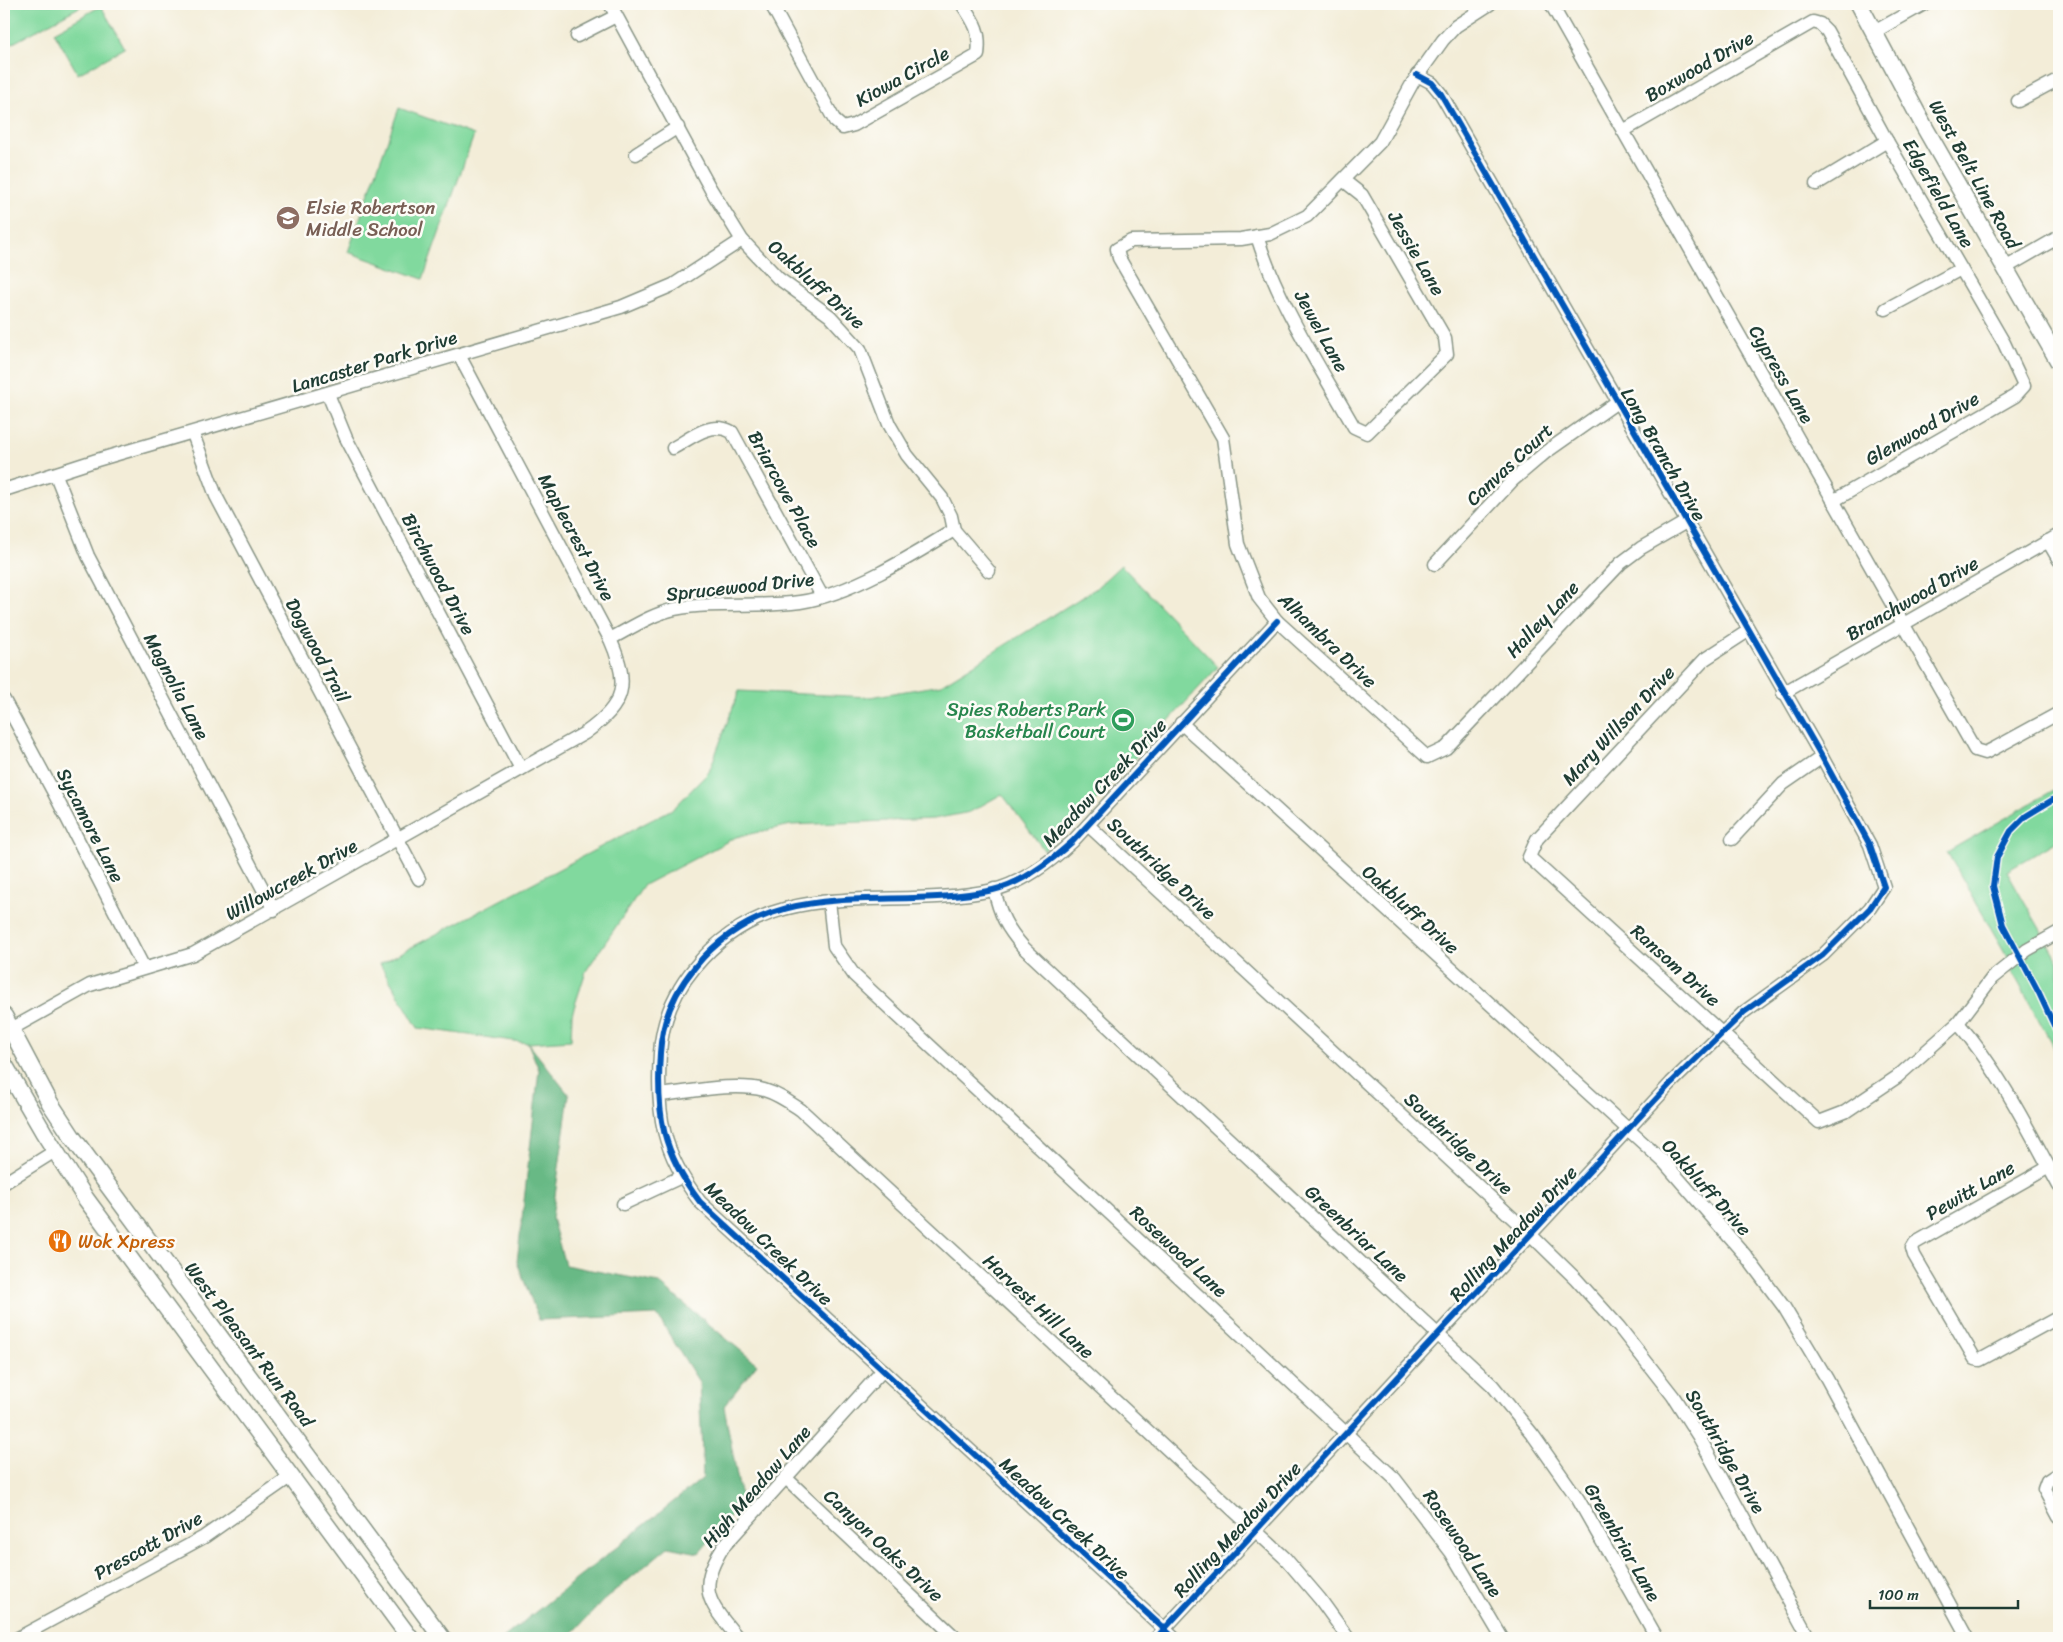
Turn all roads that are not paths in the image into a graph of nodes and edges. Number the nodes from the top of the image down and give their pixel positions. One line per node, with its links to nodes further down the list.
1 (610, 4): 8 (street, Oakbluff Drive)
2 (771, 4): 3 (street, Kiowa Circle)
3 (962, 4)
4 (1490, 4): 12 (street)
5 (1551, 4): 16 (street, Cypress Lane)
6 (1860, 4): 10 (main road, West Belt Line Road)
7 (1924, 4): 10 (street)
8 (616, 16): 11 (street); 15 (street, Oakbluff Drive)
9 (1820, 24): 16 (street, Boxwood Drive); 17 (street, Edgefield Lane)
10 (1874, 32): 24 (main road, West Belt Line Road)
11 (577, 36)
12 (1417, 75): 19 (street); 31 (street, Long Branch Drive)
13 (2059, 79): 14 (street)
14 (2018, 102)
15 (678, 127): 18 (street); 23 (street, Oakbluff Drive)
16 (1622, 131): 37 (street, Cypress Lane)
17 (1887, 141): 20 (street); 25 (street, Edgefield Lane)
18 (636, 154)
19 (1343, 180): 21 (street); 32 (street, Jessie Lane)
20 (1816, 184)
21 (1257, 236): 32 (street, Jewel Lane); 45 (street, Alhambra Drive)
22 (2059, 237): 24 (street)
23 (742, 240): 27 (street, Lancaster Park Drive); 39 (street, Oakbluff Drive)
24 (2005, 268): 28 (main road, West Belt Line Road)
25 (1961, 269): 26 (street); 29 (street, Edgefield Lane)
26 (1886, 309)
27 (459, 355): 30 (street, Lancaster Park Drive); 48 (street, Maplecrest Drive)
28 (2059, 362)
29 (2022, 382): 37 (street, Glenwood Drive)
30 (328, 394): 33 (street, Lancaster Park Drive); 56 (street, Birchwood Drive)
31 (1617, 402): 38 (street, Long Branch Drive); 42 (street, Canvas Court)
32 (1367, 433)
33 (193, 434): 35 (street, Lancaster Park Drive); 59 (street, Dogwood Trail)
34 (673, 448): 44 (street, Briarcove Place)
35 (56, 475): 36 (street, Lancaster Park Drive); 65 (street, Magnolia Lane)
36 (4, 490)
37 (1833, 501): 46 (street, Cypress Lane)
38 (1686, 522): 47 (street, Long Branch Drive); 54 (street, Halley Lane)
39 (954, 530): 43 (street, Oakbluff Drive); 44 (street, Sprucewood Drive)
40 (2054, 538): 41 (street); 46 (street, Branchwood Drive)
41 (2059, 560)
42 (1435, 564)
43 (989, 571)
44 (822, 596): 48 (street, Sprucewood Drive)
45 (1277, 621): 52 (street, Meadow Creek Drive); 54 (street, Alhambra Drive)
46 (1903, 624): 49 (street, Branchwood Drive); 51 (street, Cypress Lane)
47 (1748, 631): 49 (street, Long Branch Drive); 60 (street, Mary Willson Drive)
48 (610, 639): 53 (street, Maplecrest Drive)
49 (1783, 693): 55 (street, Long Branch Drive)
50 (4, 700): 67 (street, Sycamore Lane)
51 (2059, 713)
52 (1181, 723): 57 (street, Meadow Creek Drive); 73 (street, Oakbluff Drive)
53 (585, 733): 56 (street, Willowcreek Drive)
54 (1436, 754)
55 (1822, 757): 58 (street); 61 (street, Long Branch Drive)
56 (521, 769): 59 (street, Willowcreek Drive)
57 (1088, 825): 63 (street, Meadow Creek Drive); 81 (street, Southridge Drive)
58 (1732, 839)
59 (397, 840): 62 (street, Dogwood Trail); 65 (street, Willowcreek Drive)
60 (1529, 857): 70 (street, Ransom Drive)
61 (1873, 857): 70 (street, Rolling Meadow Drive)
62 (419, 879)
63 (994, 890): 64 (street, Meadow Creek Drive); 85 (street, Greenbriar Lane)
64 (829, 902): 72 (street, Meadow Creek Drive); 87 (street, Rosewood Lane)
65 (274, 910): 67 (street, Willowcreek Drive)
66 (2059, 932): 68 (street)
67 (144, 968): 69 (street, Willowcreek Drive)
68 (1958, 1023): 70 (street, Ransom Drive); 76 (street)
69 (6, 1026): 74 (main road, West Pleasant Run Road)
70 (1722, 1033): 73 (street, Rolling Meadow Drive)
71 (4, 1064): 75 (main road)
72 (660, 1095): 77 (street, Meadow Creek Drive); 93 (street, Harvest Hill Lane)
73 (1627, 1131): 81 (street, Rolling Meadow Drive); 106 (street, Oakbluff Drive)
74 (73, 1138): 75 (main road); 82 (main road, West Pleasant Run Road)
75 (56, 1151): 78 (street); 83 (main road)
76 (2049, 1167): 79 (street); 84 (street, Pewitt Lane)
77 (681, 1177): 80 (street); 86 (street, Meadow Creek Drive)
78 (4, 1183)
79 (2059, 1186)
80 (623, 1204)
81 (1531, 1235): 85 (street, Rolling Meadow Drive); 105 (street, Southridge Drive)
82 (187, 1294): 83 (main road); 88 (main road, West Pleasant Run Road)
83 (168, 1309): 90 (main road)
84 (2059, 1317)
85 (1439, 1334): 87 (street, Rolling Meadow Drive); 104 (street, Greenbriar Lane)
86 (883, 1370): 91 (street, High Meadow Lane); 96 (street, Meadow Creek Drive)
87 (1347, 1433): 93 (street, Rolling Meadow Drive); 103 (street, Rosewood Lane)
88 (312, 1460): 90 (main road); 94 (main road, West Pleasant Run Road)
89 (2059, 1473): 92 (street)
90 (291, 1476): 95 (main road); 97 (street, Prescott Drive)
91 (786, 1479): 99 (street, High Meadow Lane); 100 (street, Canyon Oaks Drive)
92 (2059, 1517)
93 (1256, 1533): 96 (street, Rolling Meadow Drive); 102 (street, Harvest Hill Lane)
94 (422, 1612): 95 (main road); 98 (main road, West Pleasant Run Road)
95 (406, 1632)
96 (1160, 1634): 101 (street, Meadow Creek Drive)
97 (18, 1638)
98 (442, 1638)
99 (738, 1638)
100 (956, 1638)
101 (1174, 1638)
102 (1348, 1638)
103 (1502, 1638)
104 (1657, 1638)
105 (1809, 1638)
106 (1968, 1638)

